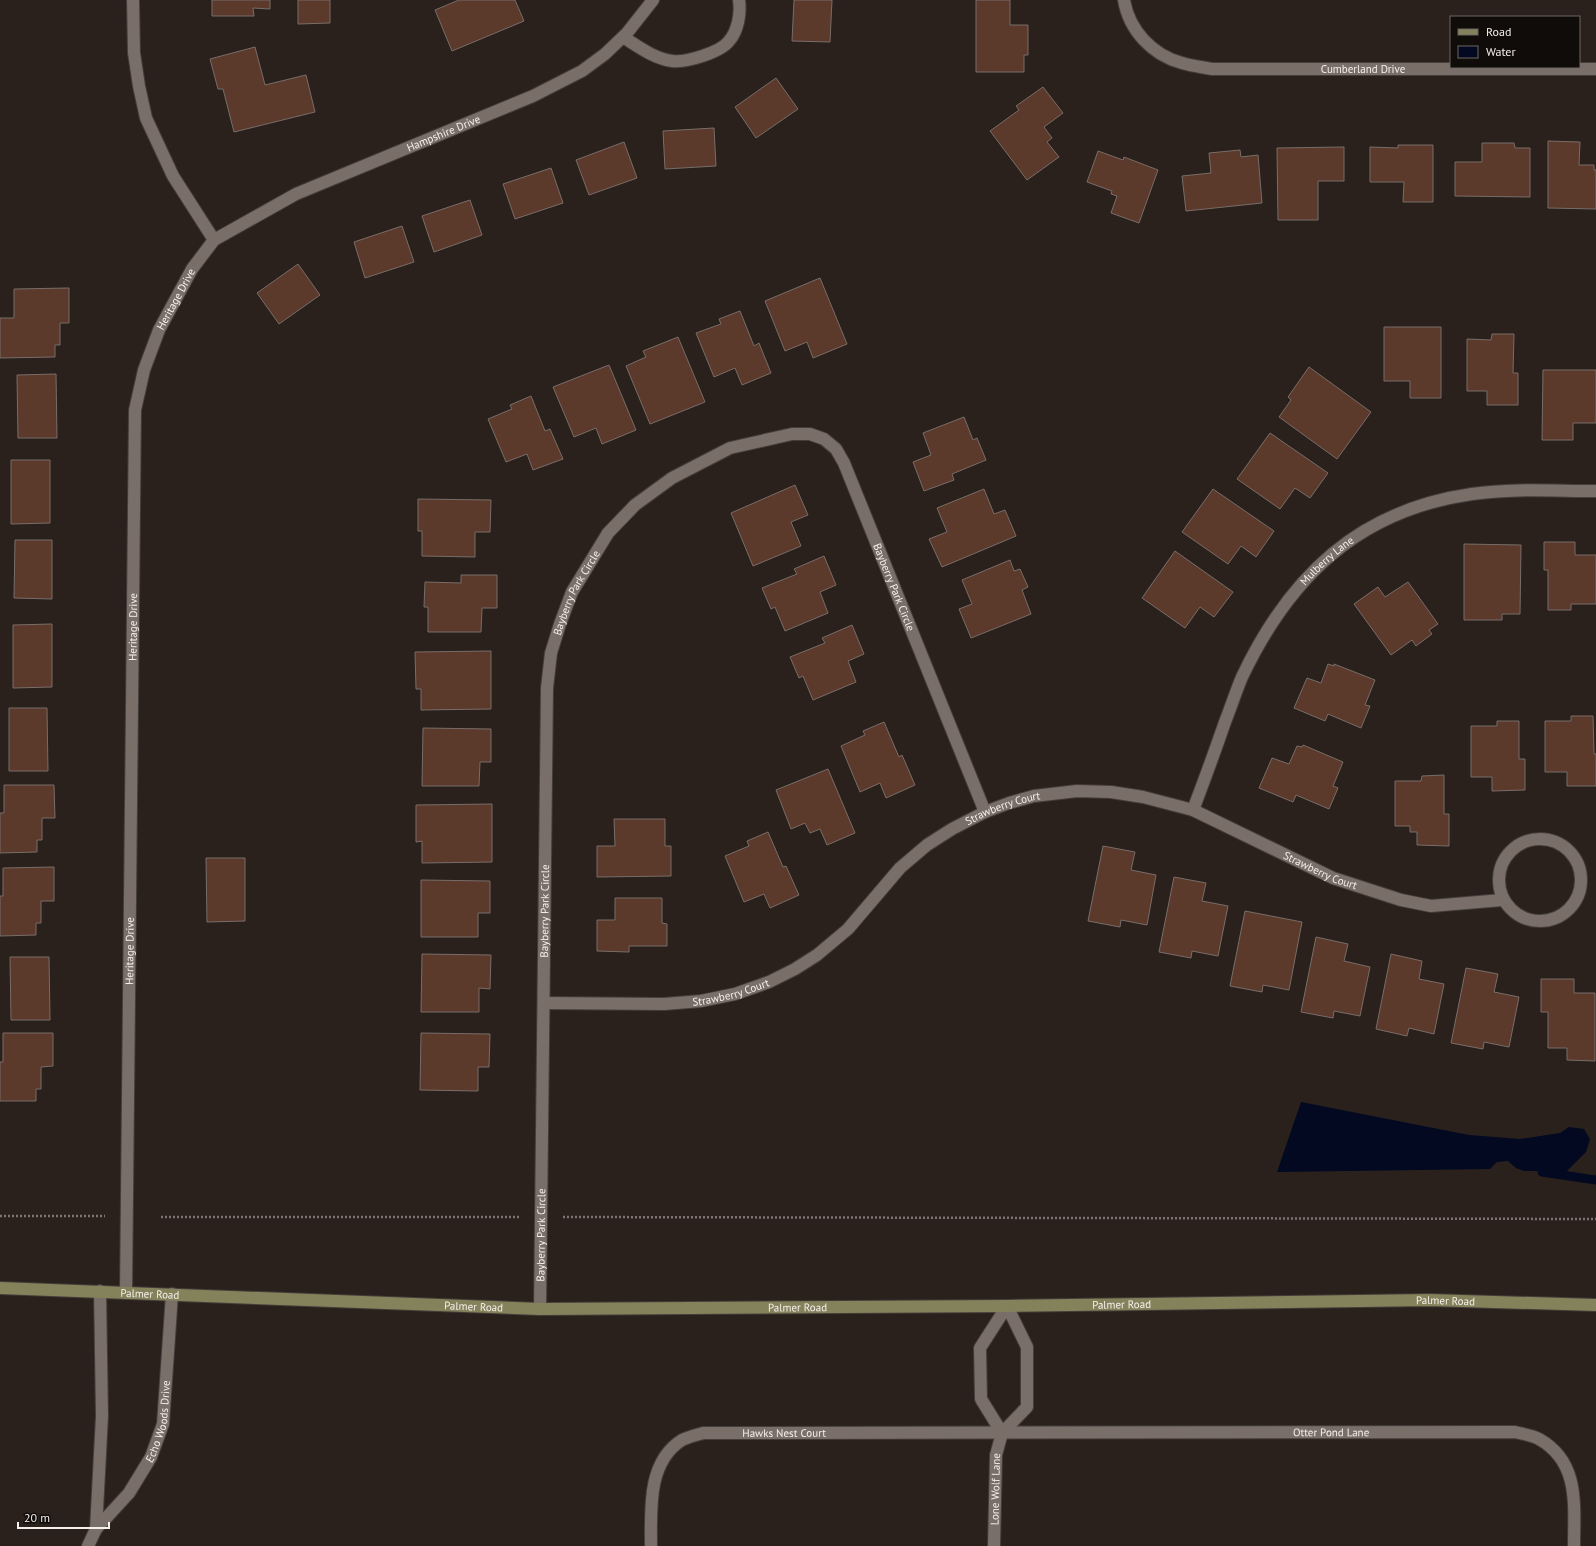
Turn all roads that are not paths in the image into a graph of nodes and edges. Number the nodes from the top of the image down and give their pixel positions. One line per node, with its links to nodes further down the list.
1 (134, 0): 7 (street)
2 (653, 0): 5 (street, Hampshire Drive)
3 (739, 0): 5 (street)
4 (1124, 0): 6 (street, Cumberland Drive)
5 (623, 37): 7 (street, Hampshire Drive)
6 (1596, 69)
7 (214, 240): 15 (street, Heritage Drive)
8 (1596, 491): 9 (street, Mulberry Lane)
9 (1193, 810): 10 (street, Strawberry Court); 11 (street, Strawberry Court)
10 (985, 812): 12 (street, Strawberry Court); 12 (street, Bayberry Park Circle)
11 (1502, 900): 11 (street)
12 (544, 1004): 19 (street, Bayberry Park Circle)
13 (0, 1288): 14 (street, Palmer Road)
14 (100, 1291): 15 (street, Palmer Road); 21 (street, Echo Woods Drive)
15 (126, 1293): 16 (street, Palmer Road)
16 (172, 1294): 19 (street, Palmer Road); 21 (street, Echo Woods Drive)
17 (1596, 1305): 18 (street, Palmer Road)
18 (1007, 1306): 19 (street, Palmer Road); 20 (street); 20 (street, Lone Wolf Lane)
19 (540, 1309)
20 (1002, 1433): 23 (street, Hawks Nest Court); 24 (street, Lone Wolf Lane); 25 (street, Otter Pond Lane)
21 (96, 1529): 22 (street, Echo Woods Drive)
22 (88, 1546)
23 (651, 1546)
24 (994, 1546)
25 (1574, 1546)

